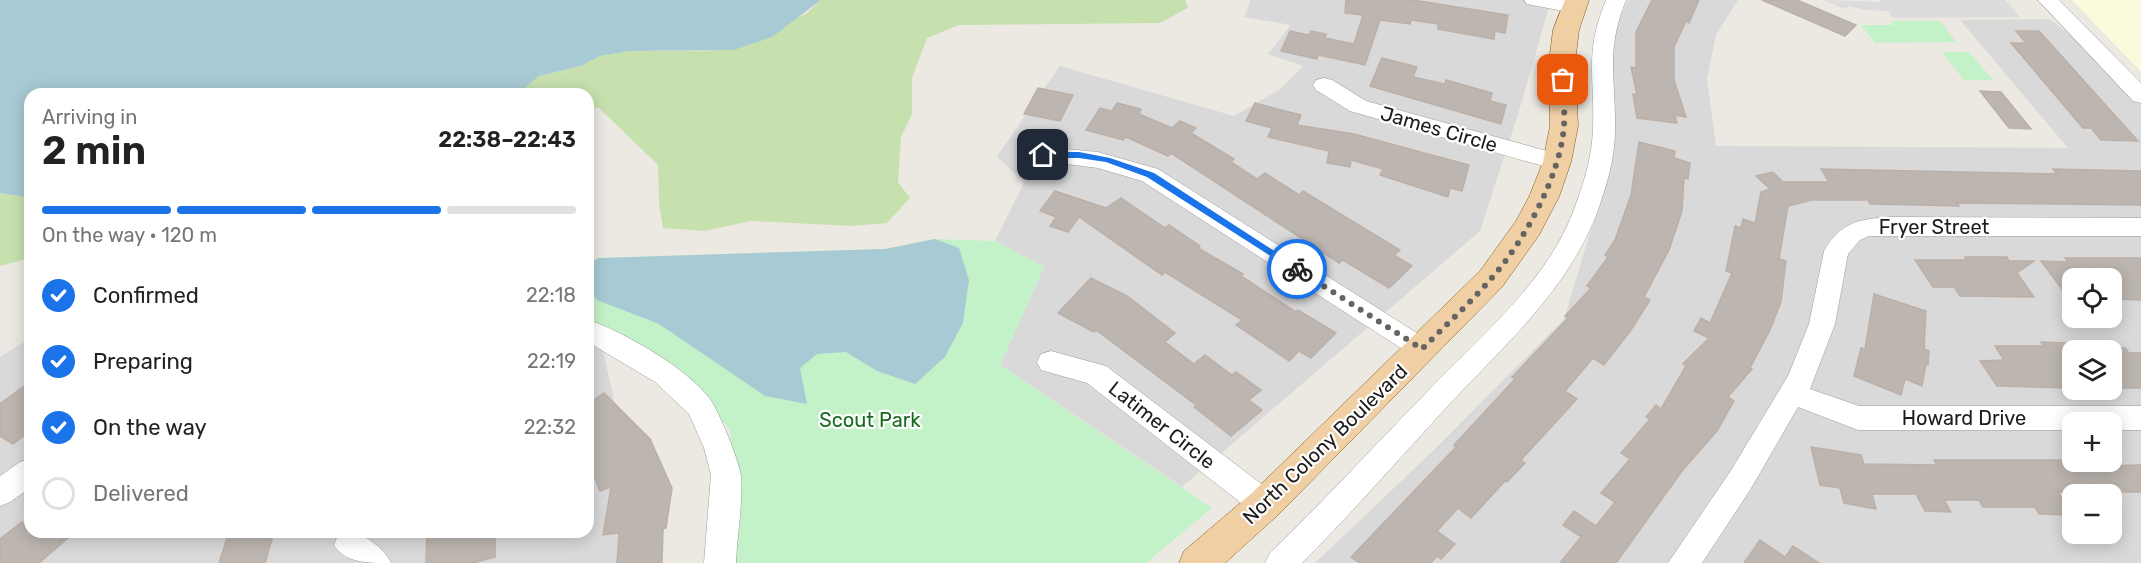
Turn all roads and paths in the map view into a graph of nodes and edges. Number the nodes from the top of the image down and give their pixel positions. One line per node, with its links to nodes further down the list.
1 (1534, 0): 4 (street)
2 (1616, 0): 22 (street)
3 (2048, 0): 6 (street)
4 (1576, 4): 8 (main road, North Colony Boulevard)
5 (1324, 86): 8 (street, James Circle)
6 (2141, 96)
7 (1043, 155): 11 (street)
8 (1557, 162): 11 (main road, North Colony Boulevard)
9 (2141, 227): 13 (street, Fryer Street)
10 (594, 333): 20 (street)
11 (1422, 349): 17 (main road, North Colony Boulevard)
12 (1051, 362): 17 (street, Latimer Circle)
13 (1791, 393): 14 (street, Howard Drive); 23 (street, Fryer Street)
14 (2141, 418)
15 (24, 475): 16 (street)
16 (0, 493)
17 (1265, 504): 21 (main road, North Colony Boulevard)
18 (349, 545): 19 (street)
19 (375, 563)
20 (720, 563)
21 (1198, 563)
22 (1281, 563)
23 (1684, 563)

